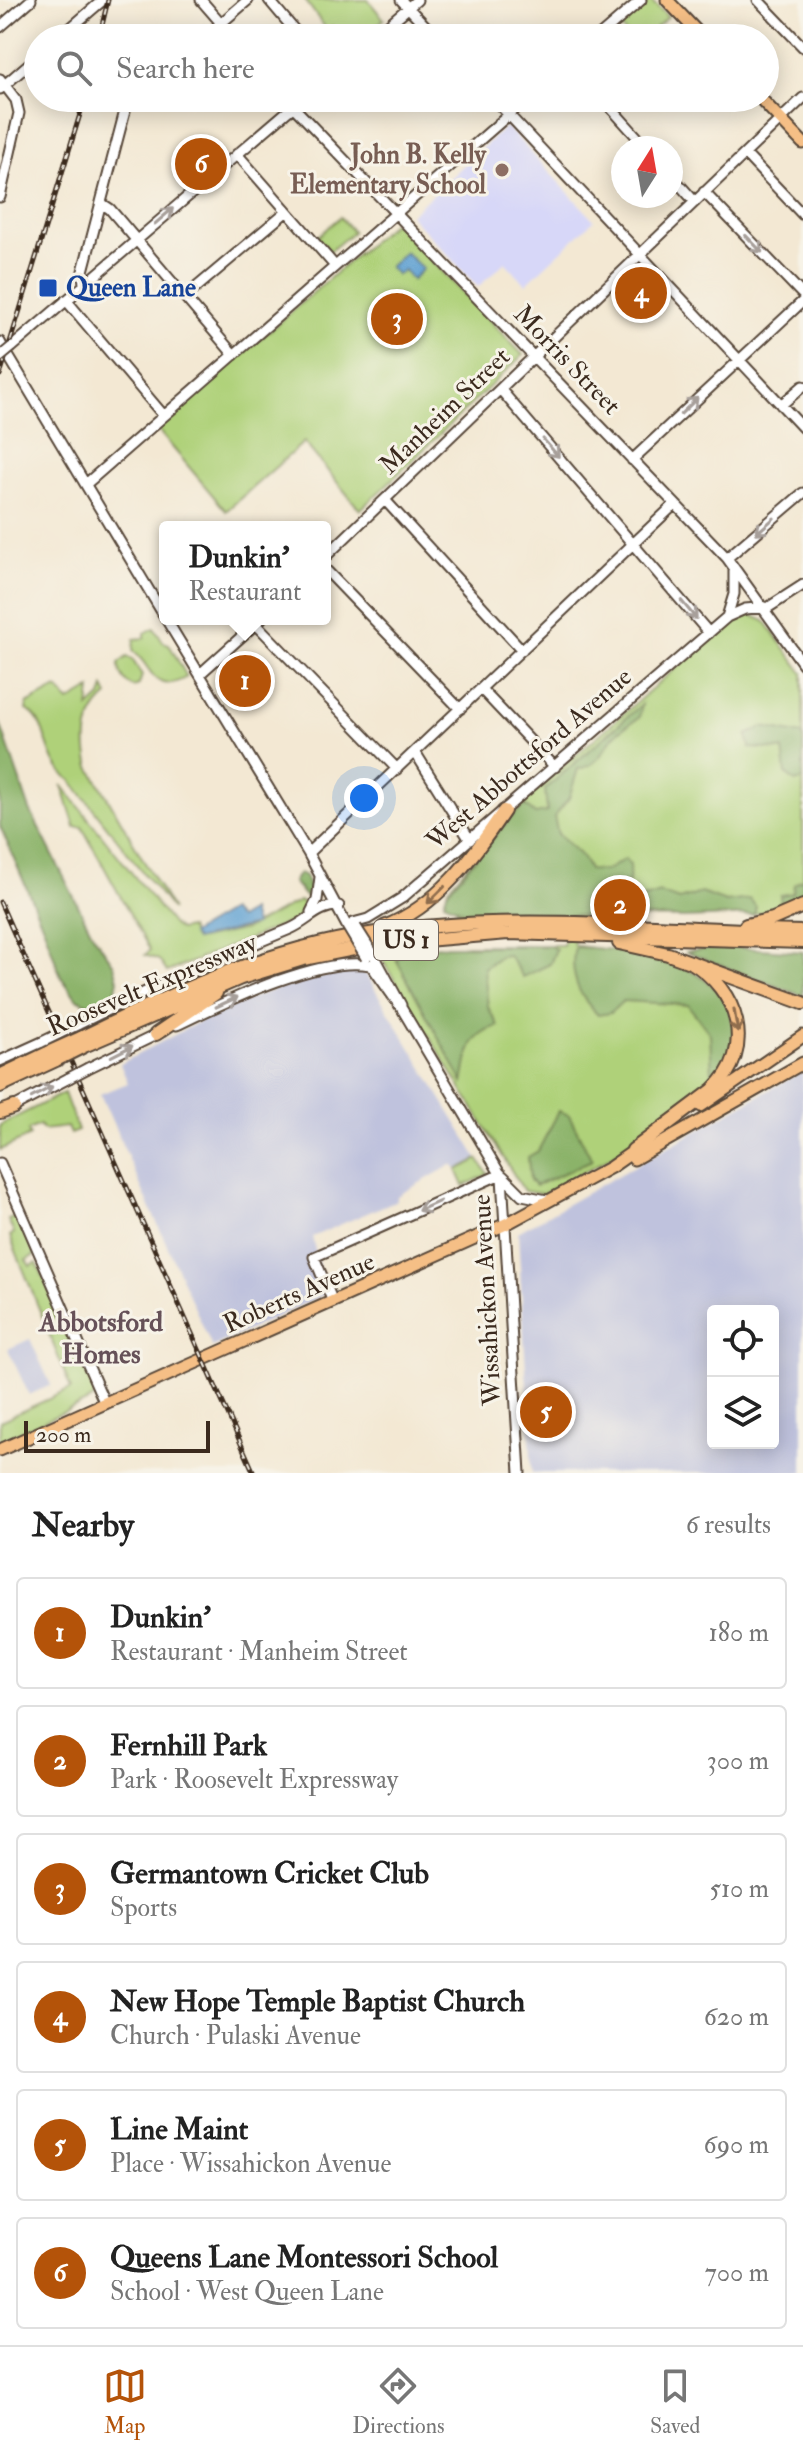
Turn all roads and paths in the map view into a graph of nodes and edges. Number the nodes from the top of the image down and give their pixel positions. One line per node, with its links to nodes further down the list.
1 (31, 0): 19 (street)
2 (103, 0): 10 (street)
3 (201, 0): 12 (street)
4 (248, 0): 12 (street)
5 (269, 0): 14 (street)
6 (417, 0): 11 (street)
7 (641, 0): 17 (street)
8 (667, 0): 18 (main road)
9 (758, 0): 20 (street)
10 (91, 4): 13 (street)
11 (405, 4): 15 (street); 16 (street)
12 (221, 23)
13 (72, 24)
14 (289, 24)
15 (386, 24)
16 (424, 24)
17 (613, 24)
18 (690, 24)
19 (0, 27)
20 (803, 47)
21 (24, 67): 22 (street)
22 (2, 85): 39 (street)
23 (803, 98): 32 (street, Manheim Street)
24 (127, 112): 41 (street)
25 (287, 112): 35 (street)
26 (298, 112): 43 (street, Morris Street)
27 (506, 112): 31 (street)
28 (512, 112): 31 (street)
29 (615, 112): 33 (street)
30 (774, 112): 32 (main road)
31 (509, 115): 43 (street); 46 (street)
32 (781, 119): 34 (main road); 36 (street, Manheim Street)
33 (636, 136)
34 (803, 143)
35 (237, 154): 42 (street); 45 (street, one-way to 35)
36 (745, 154): 38 (street, Manheim Street); 44 (street)
37 (683, 188): 40 (street)
38 (704, 192): 40 (street, Manheim Street); 49 (street, one-way to 49)
39 (0, 197)
40 (695, 202): 46 (street, Manheim Street)
41 (101, 203): 45 (street); 48 (street)
42 (287, 211): 47 (street); 50 (street)
43 (395, 214): 47 (street); 55 (street, Morris Street)
44 (803, 215)
45 (137, 240): 48 (street); 50 (street)
46 (640, 254): 55 (street, Manheim Street); 56 (street)
47 (335, 266): 54 (street)
48 (84, 285): 51 (street)
49 (803, 295)
50 (185, 297): 54 (street)
51 (66, 300): 53 (street); 60 (street)
52 (803, 301): 56 (street)
53 (5, 350): 63 (street, Wissahickon Avenue)
54 (234, 355): 60 (street)
55 (533, 357): 58 (street, Manheim Street); 62 (street, Morris Street)
56 (738, 359): 59 (street); 62 (street, one-way to 56)
57 (803, 386): 59 (street)
58 (500, 389): 65 (street, Manheim Street); 67 (street, one-way to 67)
59 (781, 405): 61 (street)
60 (164, 416): 63 (street)
61 (803, 428)
62 (632, 460): 66 (street, Morris Street)
63 (86, 484): 72 (street, Wissahickon Avenue)
64 (803, 493): 69 (street, one-way to 69)
65 (385, 500): 68 (street, Manheim Street); 79 (street)
66 (675, 504): 67 (street); 69 (street, Morris Street)
67 (633, 544): 78 (street, one-way to 78); 79 (street)
68 (331, 551)
69 (730, 563): 73 (street, Morris Street); 74 (street)
70 (331, 575): 83 (street)
71 (803, 585): 73 (street, West Abbottsford Avenue)
72 (159, 606)
73 (762, 609): 74 (street, West Abbottsford Avenue); 80 (street, Morris Street)
74 (727, 617): 78 (street, West Abbottsford Avenue)
75 (170, 625): 81 (street, Wissahickon Avenue)
76 (255, 625): 81 (street)
77 (263, 625): 86 (street)
78 (709, 633): 85 (street, West Abbottsford Avenue)
79 (522, 650): 82 (street)
80 (803, 664)
81 (200, 674): 89 (street, Wissahickon Avenue)
82 (481, 689): 83 (street); 85 (street)
83 (460, 709): 84 (street)
84 (415, 752): 86 (street); 88 (street)
85 (555, 767): 87 (street, West Abbottsford Avenue)
86 (397, 769): 89 (street)
87 (504, 811): 88 (street, West Abbottsford Avenue); 90 (highway)
88 (470, 840): 90 (highway); 95 (street, West Abbottsford Avenue)
89 (308, 853): 91 (street, Wissahickon Avenue)
90 (467, 860): 98 (highway, one-way to 98)
91 (320, 874): 92 (street, Wissahickon Avenue); 94 (street)
92 (339, 906): 94 (street); 95 (street, Wissahickon Avenue)
93 (803, 906): 96 (highway)
94 (307, 917): 106 (street)
95 (352, 926): 101 (street, Wissahickon Avenue, bridge)
96 (711, 929): 97 (highway, Roosevelt Expressway / US 1); 98 (highway, Roosevelt Expressway / US 1)
97 (803, 932)
98 (367, 935): 106 (highway, Roosevelt Expressway / US 1)
99 (576, 935): 100 (highway, Roosevelt Expressway / US 1); 102 (highway); 103 (highway, Roosevelt Expressway / US 1)
100 (803, 942)
101 (370, 960): 105 (street, one-way to 101); 115 (street, Wissahickon Avenue)
102 (691, 962): 104 (highway); 112 (highway, one-way to 112)
103 (241, 978): 105 (highway); 106 (highway, Roosevelt Expressway / US 1)
104 (803, 1003)
105 (156, 1034): 110 (street, one-way to 105, bridge)
106 (81, 1036): 109 (highway, Roosevelt Expressway / US 1, bridge)
107 (803, 1036): 112 (main road, Roberts Avenue)
108 (803, 1063): 114 (main road, Roberts Avenue)
109 (1, 1074)
110 (14, 1107): 111 (highway)
111 (0, 1113)
112 (633, 1150): 114 (main road, Roberts Avenue)
113 (0, 1163): 119 (street)
114 (611, 1167): 116 (main road, Roberts Avenue)
115 (501, 1174): 116 (street); 117 (street, Wissahickon Avenue); 118 (street, one-way to 118)
116 (551, 1200): 117 (main road, Roberts Avenue)
117 (506, 1224): 118 (main road, Roberts Avenue); 121 (street, Wissahickon Avenue)
118 (333, 1302): 119 (main road, Roberts Avenue)
119 (105, 1404): 120 (main road, Roberts Avenue)
120 (0, 1450)
121 (520, 1473)

